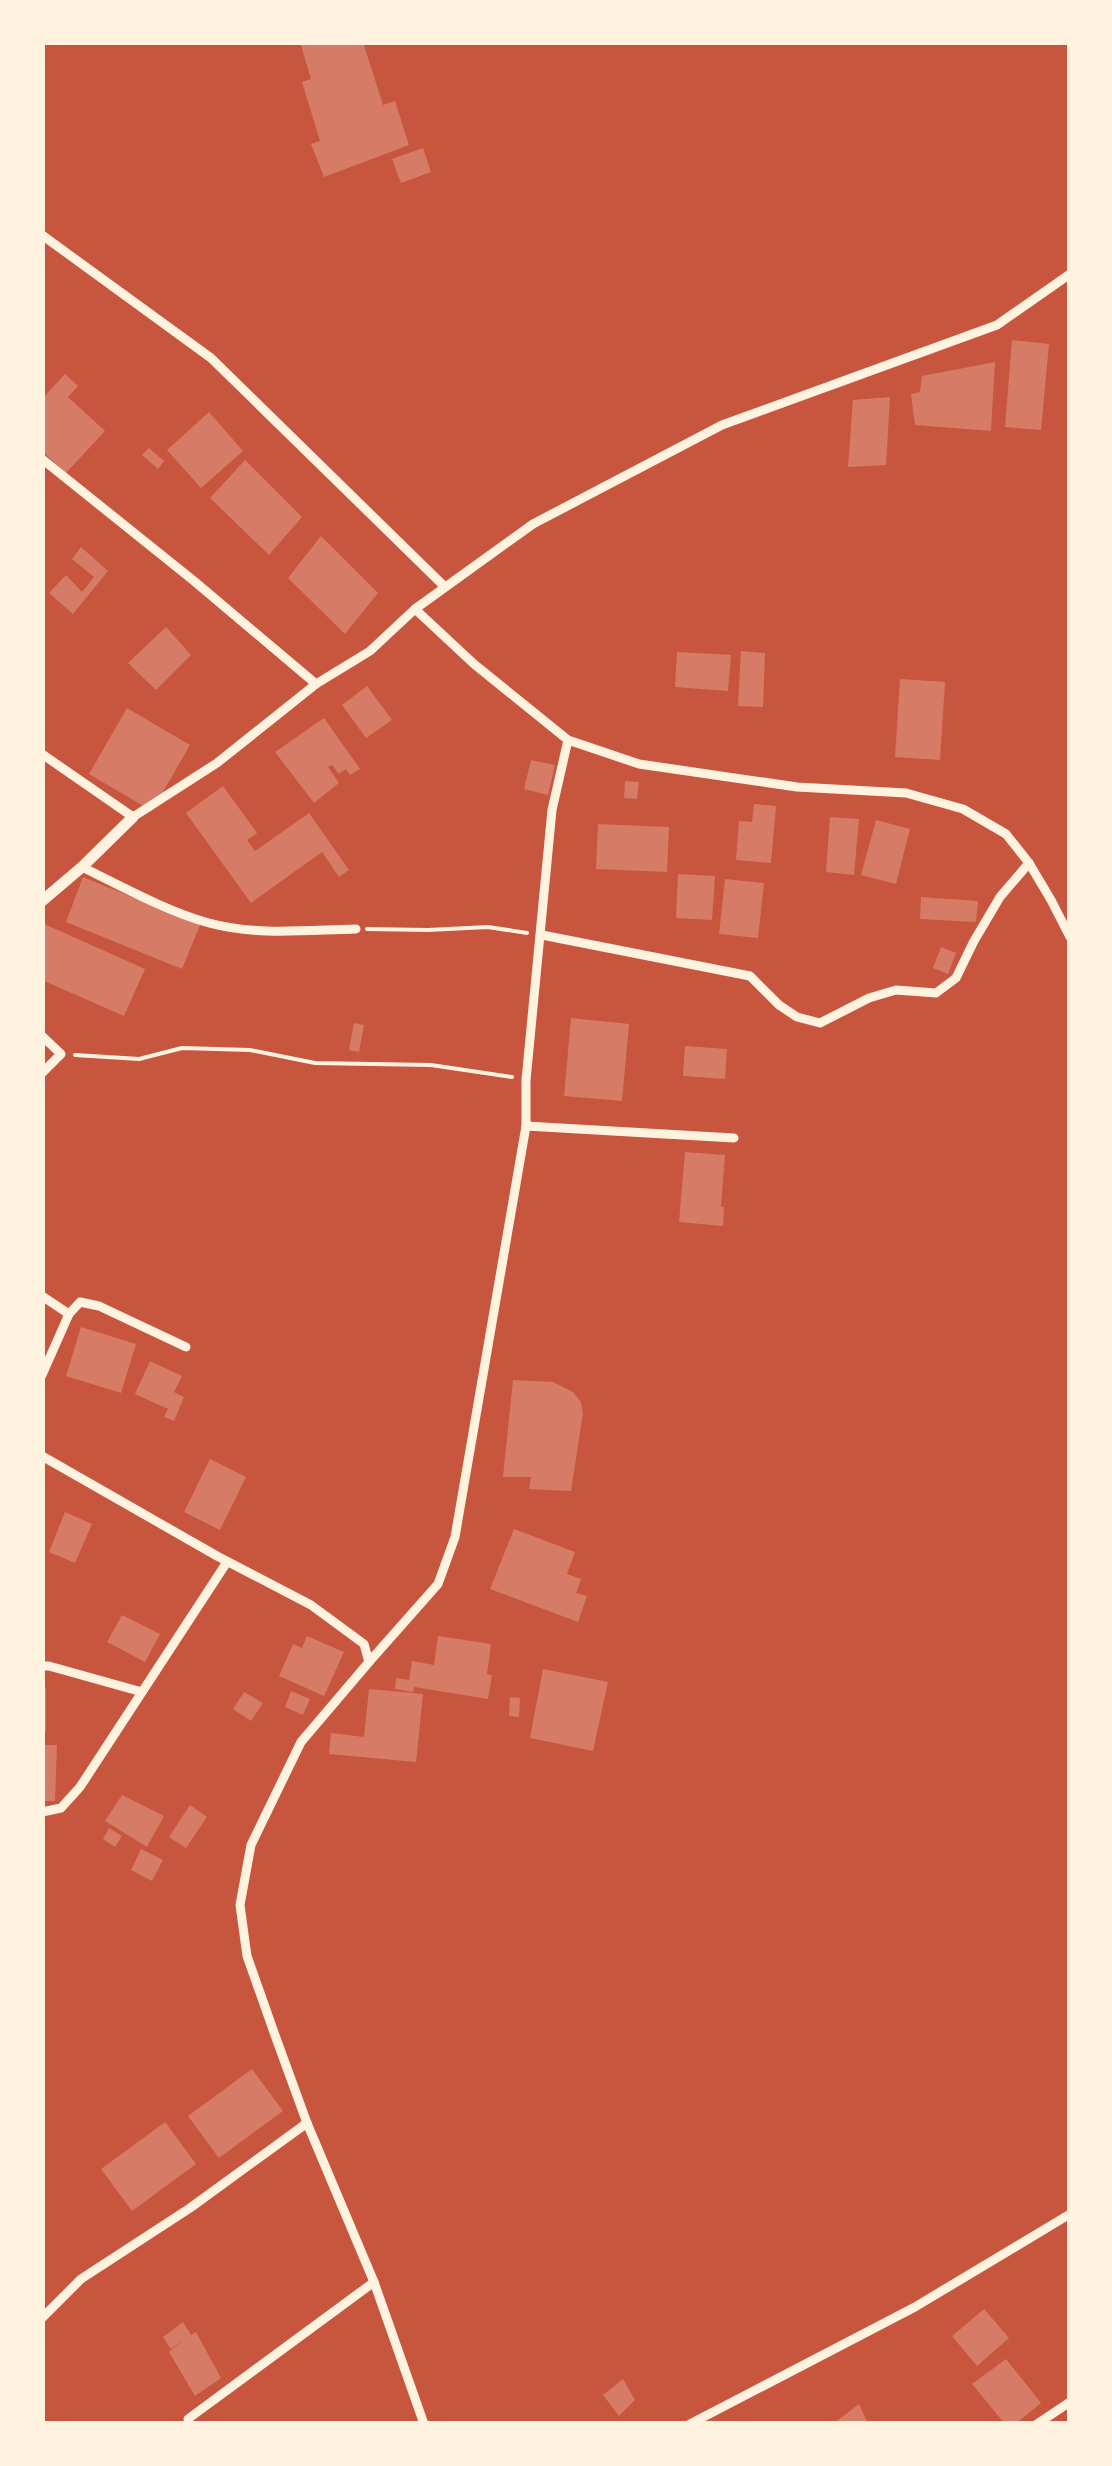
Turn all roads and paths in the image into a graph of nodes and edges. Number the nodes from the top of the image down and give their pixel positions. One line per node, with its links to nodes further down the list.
1 (42, 235): 4 (street)
2 (1070, 274): 4 (street)
3 (42, 459): 6 (street)
4 (446, 587): 5 (street)
5 (416, 609): 6 (street); 7 (street)
6 (316, 684): 9 (street)
7 (568, 740): 10 (street); 14 (street)
8 (42, 754): 9 (street)
9 (133, 817): 11 (street)
10 (1029, 863): 14 (street); 15 (street)
11 (82, 867): 12 (street); 13 (street)
12 (42, 901)
13 (356, 929): 14 (path)
14 (542, 935): 19 (street)
15 (1070, 937)
16 (42, 1036): 17 (street)
17 (61, 1054): 18 (street); 19 (path)
18 (42, 1073)
19 (526, 1080): 20 (street)
20 (526, 1126): 21 (street); 28 (street)
21 (734, 1138)
22 (42, 1296): 23 (street)
23 (68, 1314): 24 (street); 25 (street)
24 (186, 1348)
25 (42, 1375)
26 (42, 1456): 27 (street)
27 (227, 1562): 28 (street); 30 (street)
28 (369, 1662): 32 (street)
29 (45, 1665): 30 (street)
30 (142, 1692): 31 (street)
31 (42, 1812)
32 (306, 2123): 34 (street); 35 (street)
33 (1070, 2214): 39 (street)
34 (374, 2282): 37 (street); 38 (street)
35 (42, 2318)
36 (1070, 2402): 40 (street)
37 (188, 2419)
38 (424, 2424)
39 (690, 2424)
40 (1037, 2424)

